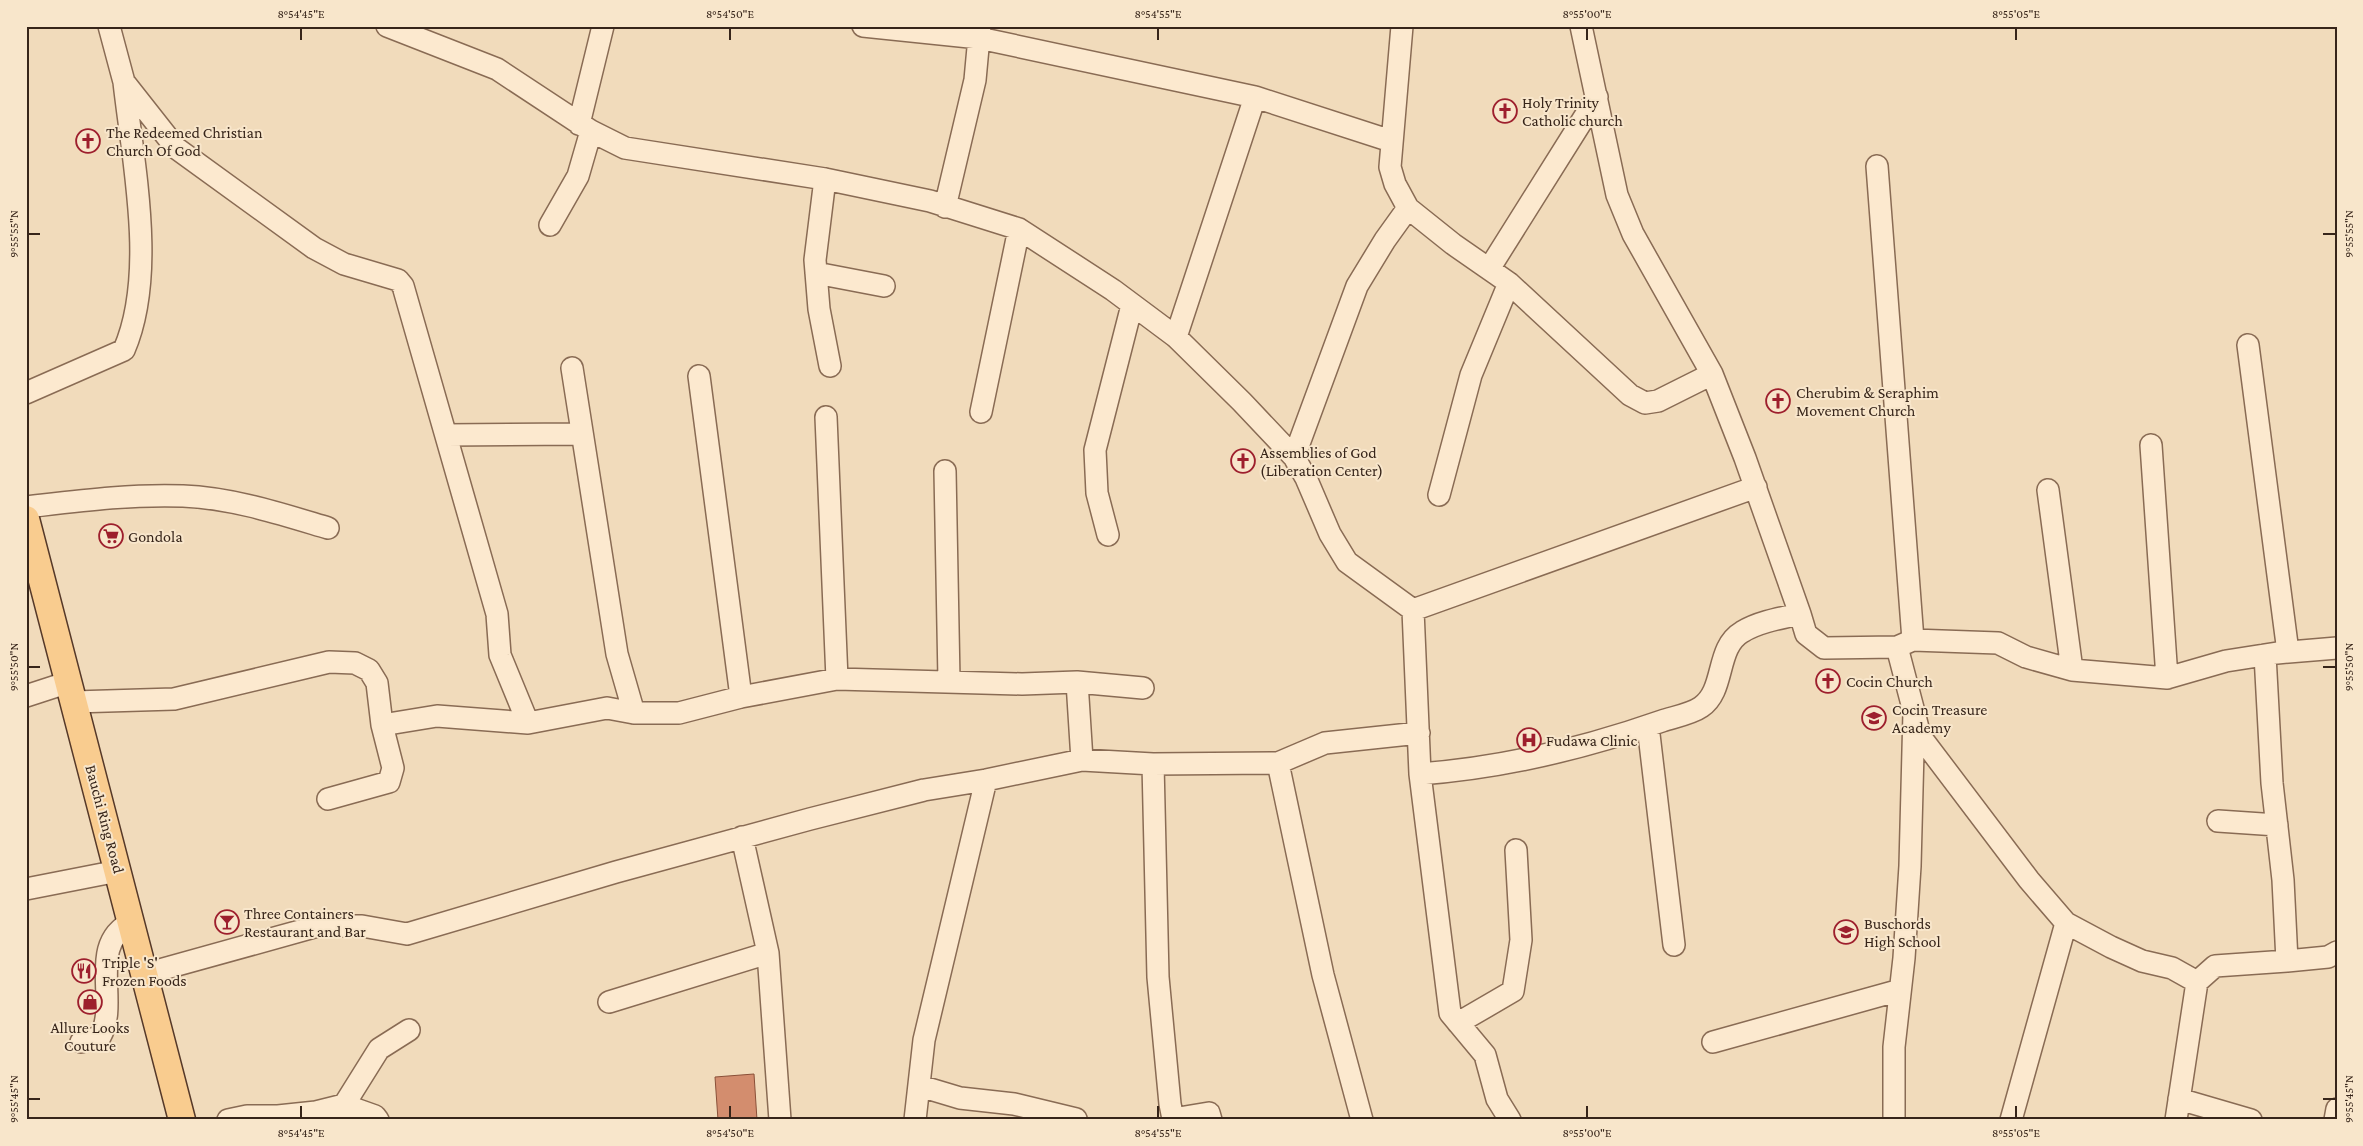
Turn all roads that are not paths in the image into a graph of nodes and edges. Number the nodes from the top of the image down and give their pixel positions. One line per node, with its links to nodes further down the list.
1 (109, 26): 8 (street)
2 (387, 26): 11 (street)
3 (602, 26): 11 (street)
4 (863, 26): 7 (street)
5 (1402, 26): 12 (street)
6 (1581, 26): 10 (street)
7 (979, 32): 9 (street); 15 (street)
8 (124, 82): 30 (street); 34 (street)
9 (1255, 97): 12 (street); 24 (street)
10 (1597, 97): 19 (street); 28 (street)
11 (585, 127): 14 (street); 17 (street)
12 (1391, 141): 16 (street)
13 (1877, 166): 47 (street)
14 (825, 179): 15 (street); 20 (street)
15 (944, 207): 18 (street)
16 (1408, 208): 19 (street); 36 (street)
17 (550, 224)
18 (1019, 228): 23 (street); 31 (street)
19 (1489, 269): 21 (street)
20 (816, 273): 22 (street); 26 (street)
21 (1509, 283): 28 (street); 40 (street)
22 (884, 286)
23 (1132, 305): 24 (street); 44 (street)
24 (1176, 337): 36 (street)
25 (2248, 345): 49 (street)
26 (830, 366)
27 (572, 368): 33 (street)
28 (1712, 374): 38 (street)
29 (699, 376): 59 (street)
30 (26, 393)
31 (981, 412)
32 (826, 417): 53 (street)
33 (581, 434): 34 (street); 61 (street)
34 (446, 435): 62 (street)
35 (2151, 445): 52 (street)
36 (1294, 457): 45 (street)
37 (945, 471): 54 (street)
38 (1756, 487): 45 (street); 46 (street)
39 (2048, 490): 51 (street)
40 (1439, 495)
41 (26, 507): 43 (street)
42 (26, 519): 57 (main road, Bauchi Ring Road)
43 (328, 528)
44 (1108, 535)
45 (1413, 610): 65 (street)
46 (1800, 614): 47 (street); 64 (street)
47 (1905, 644): 51 (street); 60 (street)
48 (2337, 648): 49 (street)
49 (2288, 652): 50 (street)
50 (2265, 655): 52 (street); 73 (street)
51 (2072, 670): 52 (street)
52 (2167, 678)
53 (837, 679): 54 (street); 59 (street)
54 (949, 680): 55 (street)
55 (1077, 682): 56 (street); 66 (street)
56 (1143, 688)
57 (72, 692): 58 (street); 63 (street); 76 (main road, Bauchi Ring Road)
58 (26, 696)
59 (741, 697): 61 (street)
60 (1914, 712): 79 (street); 86 (street)
61 (634, 713): 62 (street)
62 (528, 723): 63 (street)
63 (382, 725): 71 (street)
64 (1648, 726): 69 (street); 80 (street)
65 (1419, 733): 67 (street); 69 (street)
66 (1082, 760): 68 (street); 70 (street)
67 (1278, 763): 68 (street); 104 (street)
68 (1153, 764): 103 (street)
69 (1420, 774): 88 (street)
70 (986, 780): 74 (street); 92 (street)
71 (328, 799)
72 (2218, 821): 73 (street)
73 (2277, 825): 83 (street)
74 (742, 837): 82 (street); 84 (street)
75 (1516, 850): 88 (street)
76 (118, 870): 77 (street); 78 (main road, Bauchi Ring Road)
77 (26, 889)
78 (132, 922): 84 (main road, Bauchi Ring Road); 90 (street)
79 (2066, 922): 85 (street); 107 (street)
80 (1674, 945)
81 (2337, 952): 83 (street)
82 (768, 953): 87 (street); 101 (street)
83 (2287, 962): 85 (street)
84 (145, 974): 98 (main road, Bauchi Ring Road)
85 (2197, 982): 95 (street)
86 (1900, 990): 91 (street); 106 (street)
87 (608, 1002)
88 (1458, 1023): 105 (street)
89 (409, 1030): 93 (street)
90 (81, 1042)
91 (1713, 1042)
92 (920, 1086): 97 (street); 102 (street)
93 (344, 1105): 96 (street); 100 (street)
94 (2337, 1109): 109 (street)
95 (2177, 1110): 108 (street)
96 (278, 1118): 99 (street)
97 (1076, 1119)
98 (182, 1120)
99 (228, 1120)
100 (378, 1120)
101 (780, 1120)
102 (915, 1120)
103 (1211, 1120)
104 (1362, 1120)
105 (1510, 1120)
106 (1894, 1120)
107 (2011, 1120)
108 (2251, 1120)
109 (2335, 1120)

